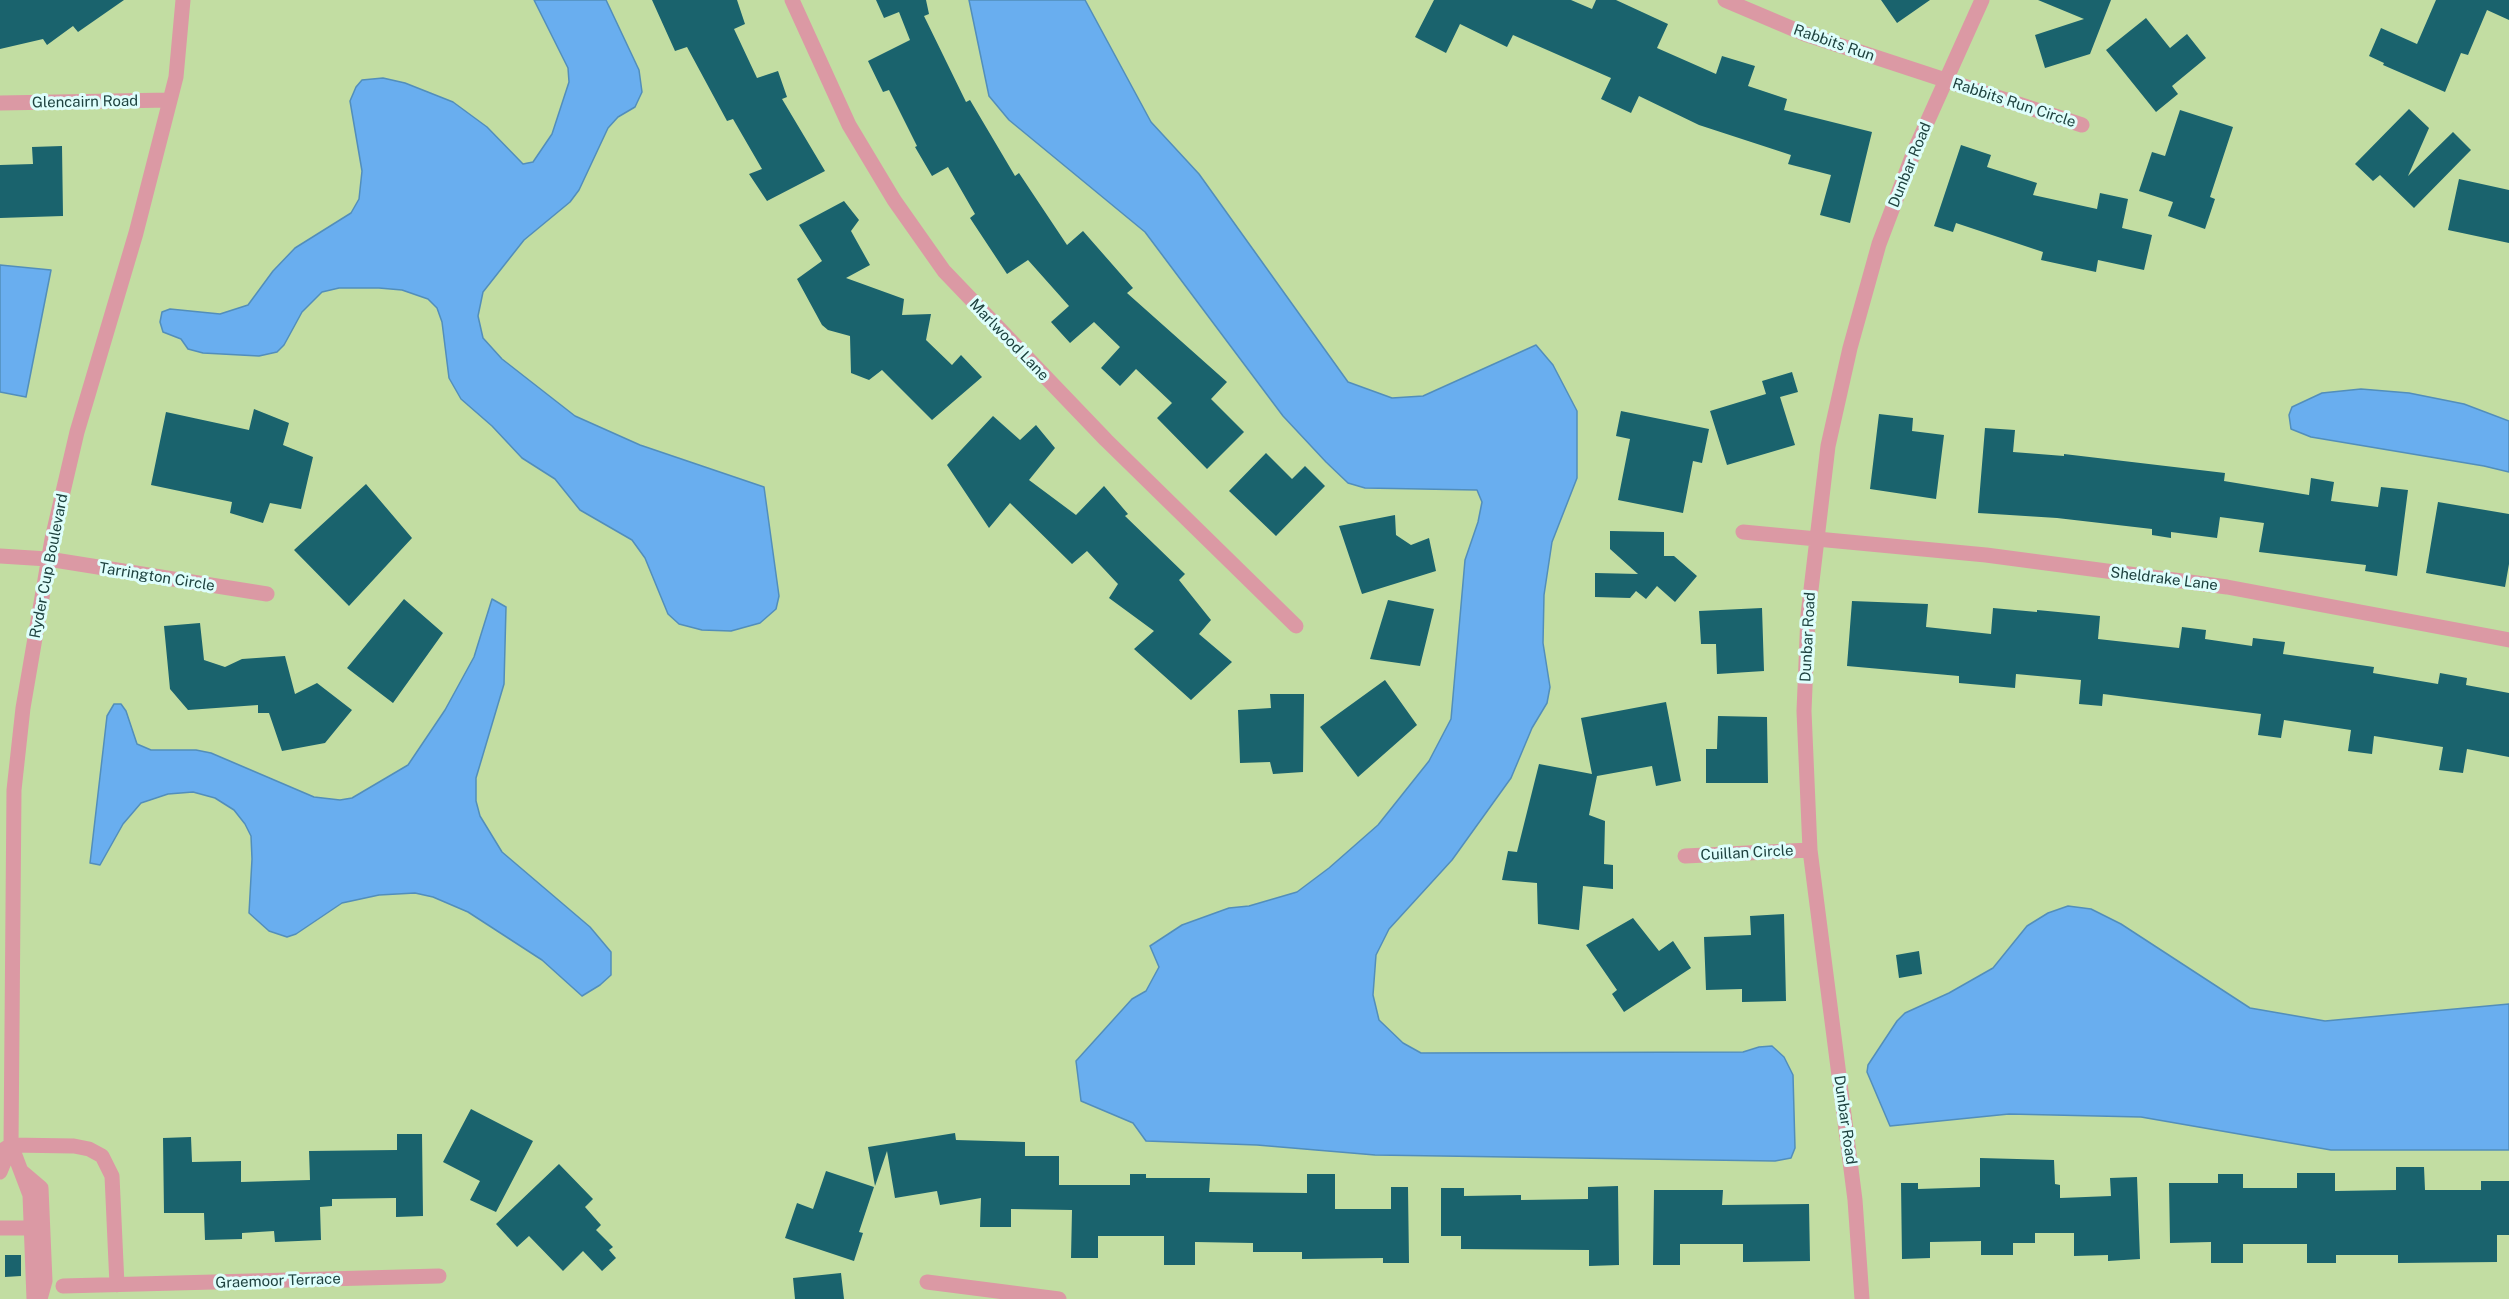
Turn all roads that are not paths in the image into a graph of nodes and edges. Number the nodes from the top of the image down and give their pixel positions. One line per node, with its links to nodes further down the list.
1 (183, 0): 6 (street, Ryder Cup Boulevard)
2 (792, 0): 14 (street, Marlwood Lane)
3 (1725, 0): 5 (street, Rabbits Run)
4 (1982, 0): 5 (street, Dunbar Road)
5 (1945, 80): 8 (street, Rabbits Run Circle); 10 (street, Dunbar Road)
6 (170, 100): 7 (street, Glencairn Road); 12 (street, Ryder Cup Boulevard)
7 (0, 103)
8 (2082, 125)
9 (1743, 532): 10 (street, Sheldrake Lane)
10 (1815, 540): 15 (street, Sheldrake Lane); 16 (street, Dunbar Road)
11 (0, 556): 12 (street, Tarrington Circle)
12 (48, 559): 13 (street, Tarrington Circle); 18 (street, Ryder Cup Boulevard)
13 (267, 594)
14 (1296, 626)
15 (2509, 640)
16 (1810, 850): 17 (street, Cuillan Circle); 31 (street, Dunbar Road)
17 (1685, 856)
18 (7, 900): 19 (street, Ryder Cup Boulevard)
19 (5, 1148): 20 (street, Ryder Cup Boulevard); 21 (street, Ryder Cup Boulevard); 26 (street)
20 (20, 1170): 23 (street, Ryder Cup Boulevard); 29 (street, Ryder Cup Boulevard)
21 (0, 1172)
22 (0, 1228): 23 (street)
23 (31, 1228): 28 (street, Ryder Cup Boulevard)
24 (439, 1276): 26 (street, Graemoor Terrace)
25 (927, 1282): 30 (street)
26 (117, 1285): 27 (street, Graemoor Terrace)
27 (63, 1286)
28 (34, 1299)
29 (40, 1299)
30 (1059, 1299)
31 (1862, 1299)

